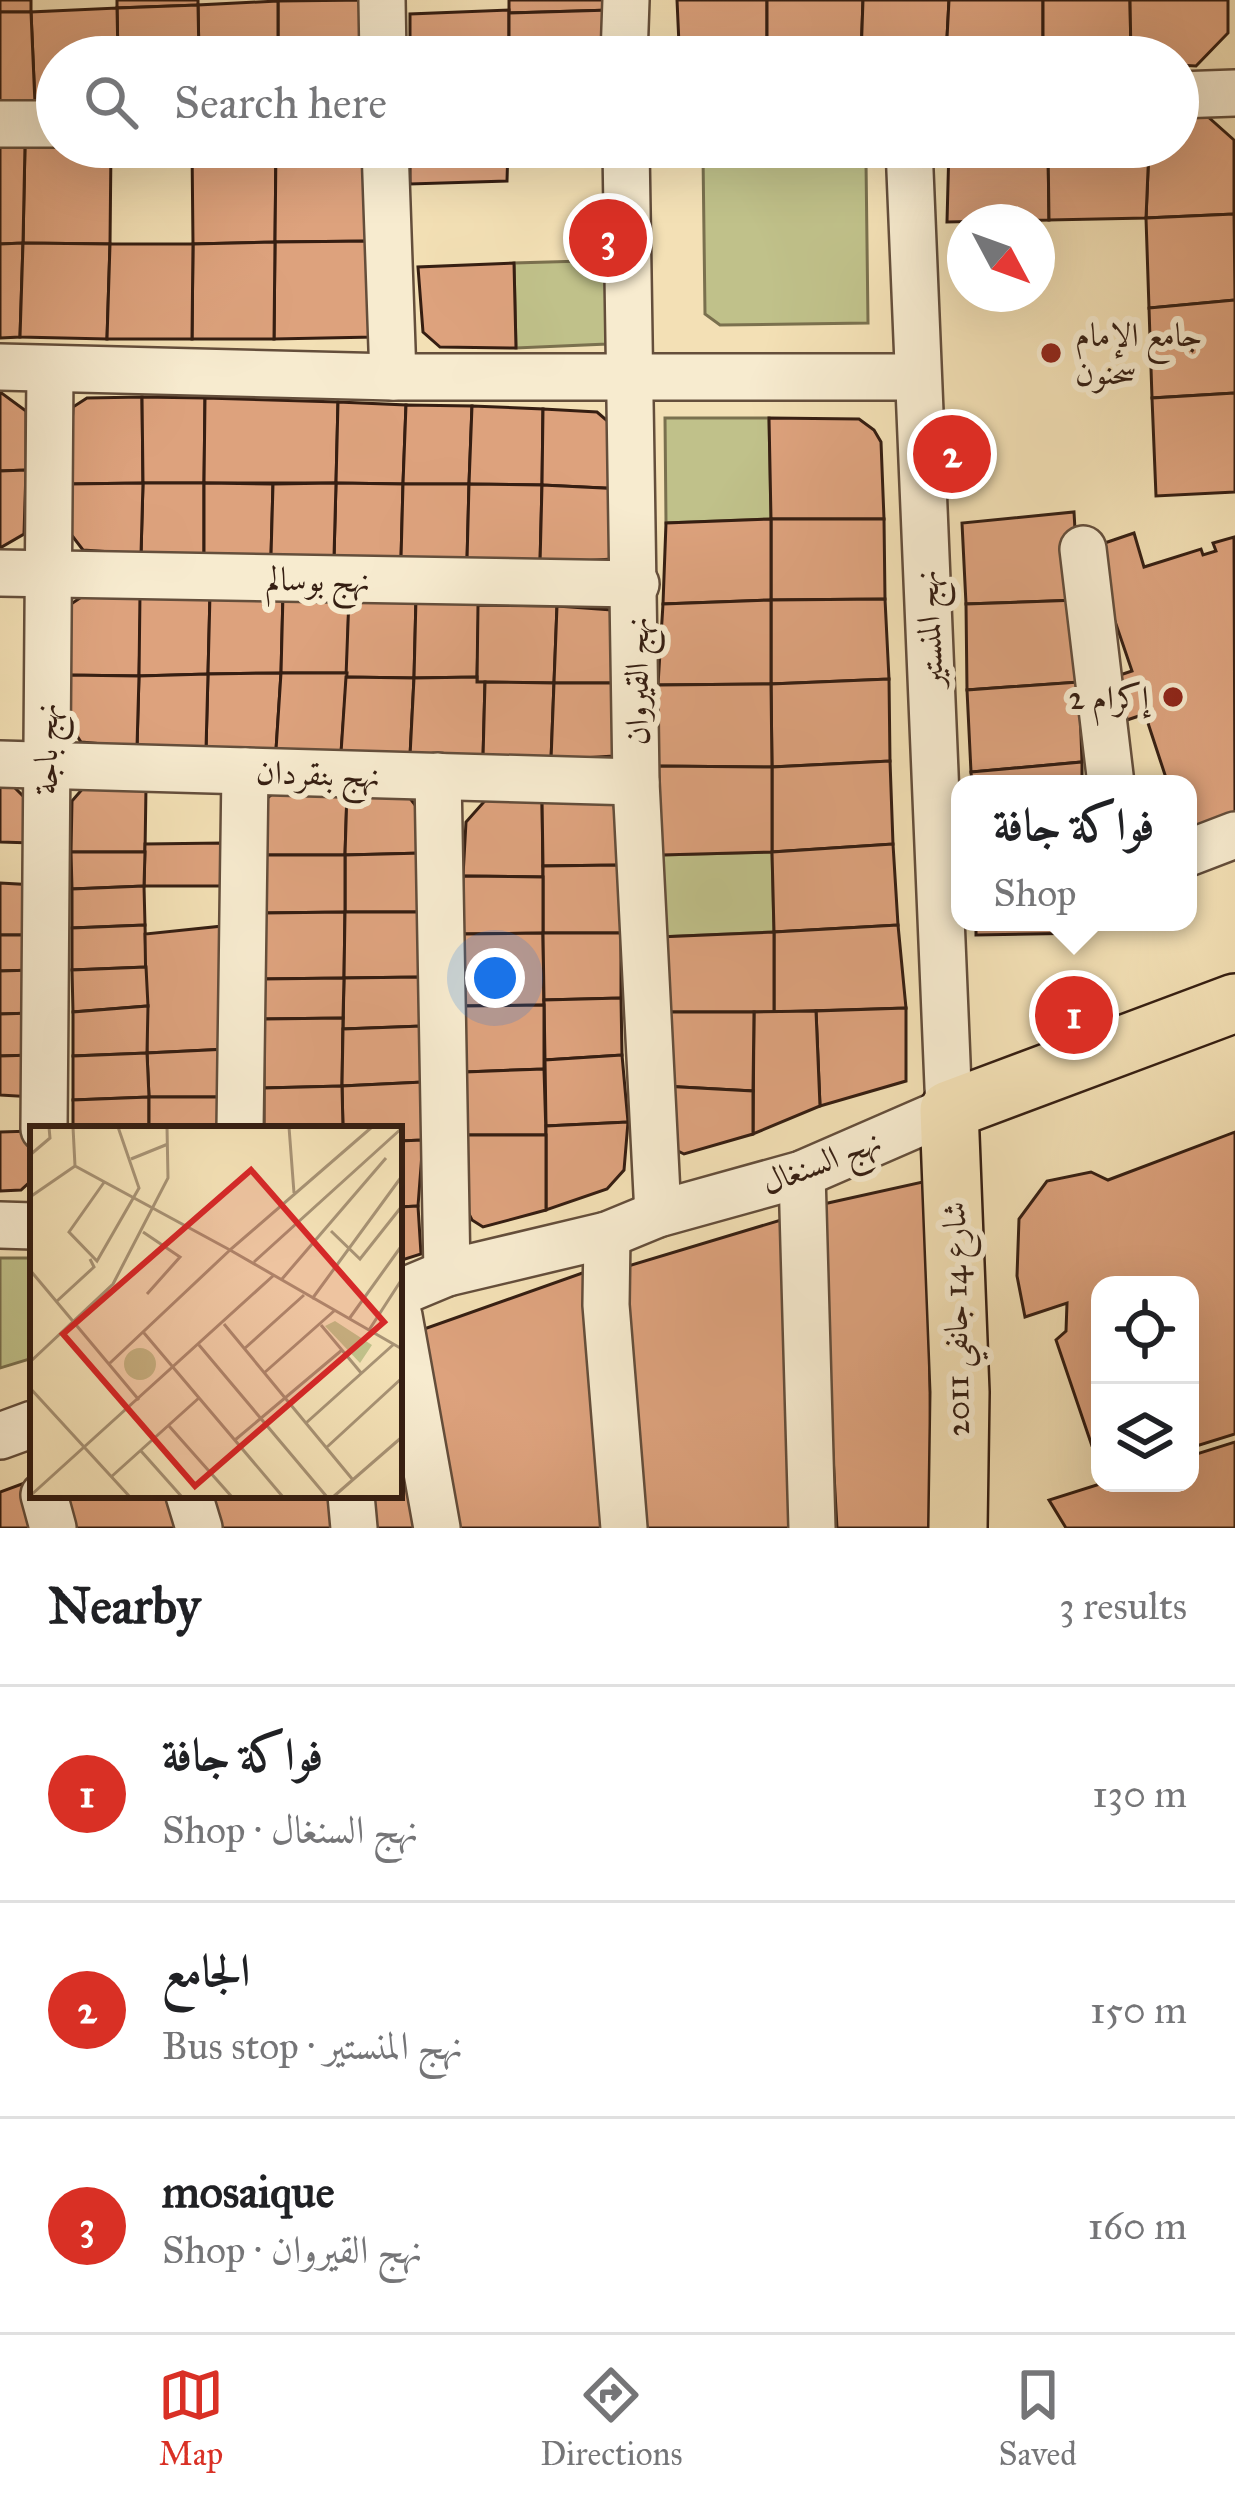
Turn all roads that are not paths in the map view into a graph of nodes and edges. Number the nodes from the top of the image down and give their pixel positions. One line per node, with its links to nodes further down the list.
1 (382, 0): 3 (street)
2 (626, 0): 4 (street)
3 (383, 36)
4 (625, 36)
5 (1235, 93): 6 (street)
6 (1199, 94)
7 (0, 124): 8 (street)
8 (36, 124)
9 (386, 168): 15 (street)
10 (626, 168): 14 (street, نهج القيروان)
11 (910, 168): 16 (street, نهج المنستير)
12 (0, 367): 13 (street)
13 (50, 369): 15 (street); 18 (street, نهج باجة)
14 (630, 376): 15 (street); 16 (street); 19 (street, نهج القيروان)
15 (393, 377)
16 (916, 377): 29 (street, نهج المنستير)
17 (1083, 549): 23 (street)
18 (22, 573): 19 (street, نهج بوسالم); 21 (street, نهج باجة)
19 (636, 584): 25 (street, نهج القيروان)
20 (0, 764): 21 (street, نهج بنقردان)
21 (45, 764): 22 (street, نهج بنقردان); 30 (street, نهج باجة)
22 (245, 771): 24 (street, نهج بنقردان); 31 (street)
23 (1110, 775)
24 (439, 776): 25 (street, نهج بنقردان); 35 (street)
25 (636, 782): 33 (street, نهج القيروان)
26 (1235, 835): 27 (street)
27 (1197, 850)
28 (1235, 1003): 29 (main road, نهج السنغال)
29 (949, 1110): 32 (street, نهج السنغال); 47 (main road, شارع 14 جانفي 2011)
30 (44, 1126)
31 (240, 1126)
32 (802, 1174): 33 (street, نهج السنغال); 46 (street)
33 (658, 1214): 34 (street, نهج السنغال)
34 (608, 1235): 35 (street, نهج السنغال); 45 (street)
35 (447, 1273): 36 (street, نهج السنغال)
36 (402, 1292)
37 (402, 1333): 44 (street)
38 (45, 1498): 41 (street)
39 (190, 1498): 42 (street)
40 (350, 1498): 43 (street)
41 (53, 1528)
42 (199, 1528)
43 (354, 1528)
44 (437, 1528)
45 (624, 1528)
46 (812, 1528)
47 (958, 1528)

